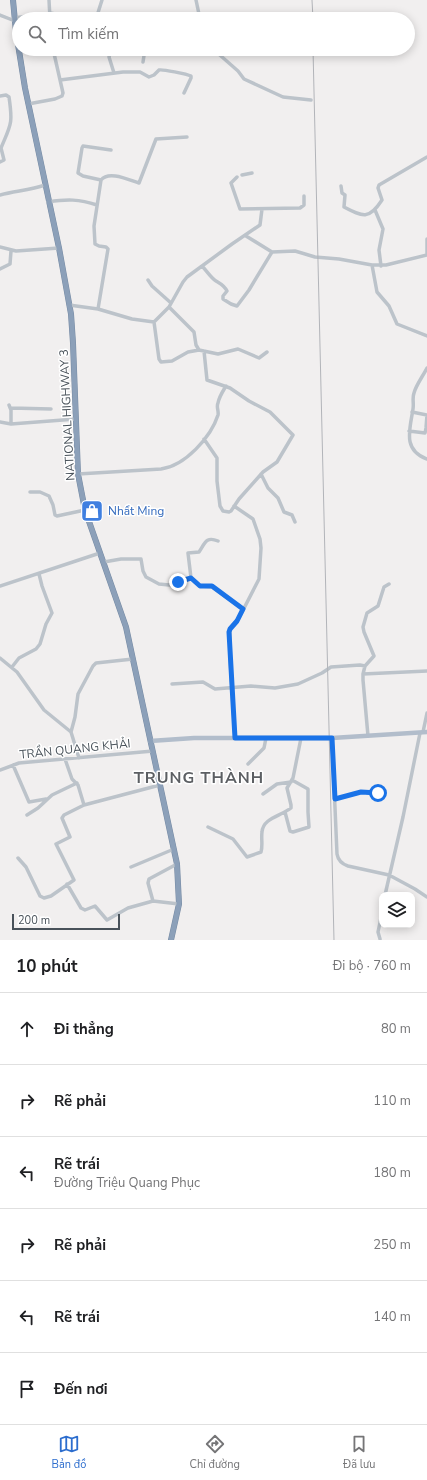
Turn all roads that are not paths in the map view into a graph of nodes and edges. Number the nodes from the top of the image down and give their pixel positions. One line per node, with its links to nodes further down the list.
1 (13, 0): 5 (highway, NATIONAL HIGHWAY 3)
2 (49, 0): 6 (street)
3 (102, 0): 7 (street)
4 (196, 0): 8 (street)
5 (14, 12)
6 (50, 12)
7 (98, 12)
8 (199, 12)
9 (0, 15): 10 (street)
10 (12, 19)
11 (20, 56): 22 (highway, NATIONAL HIGHWAY 3)
12 (55, 56): 18 (street)
13 (109, 56): 17 (street)
14 (144, 56): 16 (street)
15 (221, 56): 21 (street)
16 (143, 62)
17 (114, 73): 18 (street); 19 (street)
18 (60, 80): 22 (street)
19 (184, 93)
20 (0, 96): 25 (street)
21 (311, 100)
22 (28, 104): 33 (highway, NATIONAL HIGHWAY 3)
23 (0, 137): 25 (street)
24 (187, 138): 32 (street)
25 (6, 140): 28 (street)
26 (111, 150): 32 (street)
27 (427, 157): 40 (street)
28 (0, 162)
29 (252, 173): 30 (street)
30 (242, 175)
31 (237, 176): 39 (street)
32 (101, 180): 38 (street)
33 (45, 185): 35 (street); 37 (highway, NATIONAL HIGHWAY 3)
34 (341, 186): 40 (street)
35 (0, 195)
36 (304, 196): 39 (street)
37 (48, 202): 38 (street); 44 (highway, NATIONAL HIGHWAY 3)
38 (97, 205): 54 (street)
39 (262, 209): 41 (street)
40 (375, 210): 49 (street)
41 (246, 236): 46 (street); 48 (street)
42 (427, 239): 49 (street)
43 (0, 248): 45 (street)
44 (58, 248): 45 (street); 52 (highway, NATIONAL HIGHWAY 3)
45 (11, 251): 50 (street)
46 (272, 252): 47 (street); 48 (street)
47 (372, 265): 49 (street); 56 (street)
48 (202, 266): 53 (street)
49 (381, 266)
50 (0, 269)
51 (148, 280): 53 (street)
52 (69, 305): 54 (street); 64 (highway, NATIONAL HIGHWAY 3)
53 (170, 305): 55 (street); 57 (street)
54 (98, 309): 55 (street)
55 (154, 322): 57 (street)
56 (427, 336)
57 (199, 350): 58 (street)
58 (204, 351): 59 (street); 61 (street)
59 (268, 352)
60 (427, 368): 63 (street)
61 (226, 386): 68 (street); 71 (street)
62 (51, 409): 66 (street)
63 (412, 412): 67 (street); 67 (street)
64 (76, 419): 66 (street); 70 (highway, NATIONAL HIGHWAY 3)
65 (0, 422): 66 (street)
66 (11, 424)
67 (409, 431): 69 (street)
68 (204, 440): 70 (street); 73 (street)
69 (427, 459)
70 (78, 474): 74 (highway, NATIONAL HIGHWAY 3)
71 (261, 474): 73 (street); 75 (street)
72 (30, 492): 74 (street)
73 (234, 506): 83 (street)
74 (86, 510): 77 (highway, NATIONAL HIGHWAY 3)
75 (295, 522)
76 (218, 541): 80 (street)
77 (100, 554): 78 (highway, NATIONAL HIGHWAY 3); 79 (street)
78 (104, 562): 80 (street); 85 (highway, NATIONAL HIGHWAY 3)
79 (39, 574): 82 (street); 87 (street)
80 (191, 578): 83 (street)
81 (389, 584): 86 (street)
82 (0, 586)
83 (243, 609): 91 (street)
84 (0, 658): 87 (street)
85 (133, 658): 93 (street); 100 (highway, NATIONAL HIGHWAY 3)
86 (365, 666): 89 (street); 91 (street)
87 (12, 667): 93 (street)
88 (427, 671): 89 (street)
89 (363, 674): 95 (street)
90 (172, 684): 91 (street)
91 (232, 688): 96 (street)
92 (427, 713): 94 (street)
93 (71, 732): 102 (street)
94 (423, 732): 95 (main road); 122 (street)
95 (368, 736): 99 (main road)
96 (235, 738): 97 (main road); 100 (main road)
97 (266, 738): 98 (main road); 104 (street)
98 (301, 738): 99 (main road); 107 (street)
99 (332, 738): 113 (street)
100 (150, 741): 101 (highway, NATIONAL HIGHWAY 3)
101 (153, 751): 102 (street, TRẦN QUANG KHẢI); 109 (highway, NATIONAL HIGHWAY 3)
102 (79, 758): 103 (street, TRẦN QUANG KHẢI)
103 (65, 759): 105 (street, TRẦN QUANG KHẢI); 108 (street)
104 (248, 764)
105 (13, 765): 106 (street, TRẦN QUANG KHẢI); 112 (street)
106 (0, 770)
107 (292, 781): 111 (street); 115 (street); 115 (street)
108 (77, 783): 112 (street); 114 (street)
109 (160, 785): 114 (street); 118 (highway, NATIONAL HIGHWAY 3)
110 (378, 793): 113 (street)
111 (263, 794)
112 (47, 799): 116 (street)
113 (335, 799): 122 (street)
114 (84, 804): 123 (street)
115 (285, 812): 117 (street)
116 (27, 815)
117 (208, 828)
118 (174, 849): 120 (highway, NATIONAL HIGHWAY 3); 121 (street)
119 (18, 858): 123 (street)
120 (177, 864): 126 (street); 127 (highway, NATIONAL HIGHWAY 3)
121 (130, 867)
122 (389, 875): 124 (street); 125 (street)
123 (67, 884): 126 (street)
124 (386, 892)
125 (427, 897)
126 (153, 901): 127 (street)
127 (179, 904): 130 (highway, NATIONAL HIGHWAY 3)
128 (379, 927): 129 (street)
129 (380, 939)
130 (171, 940)

